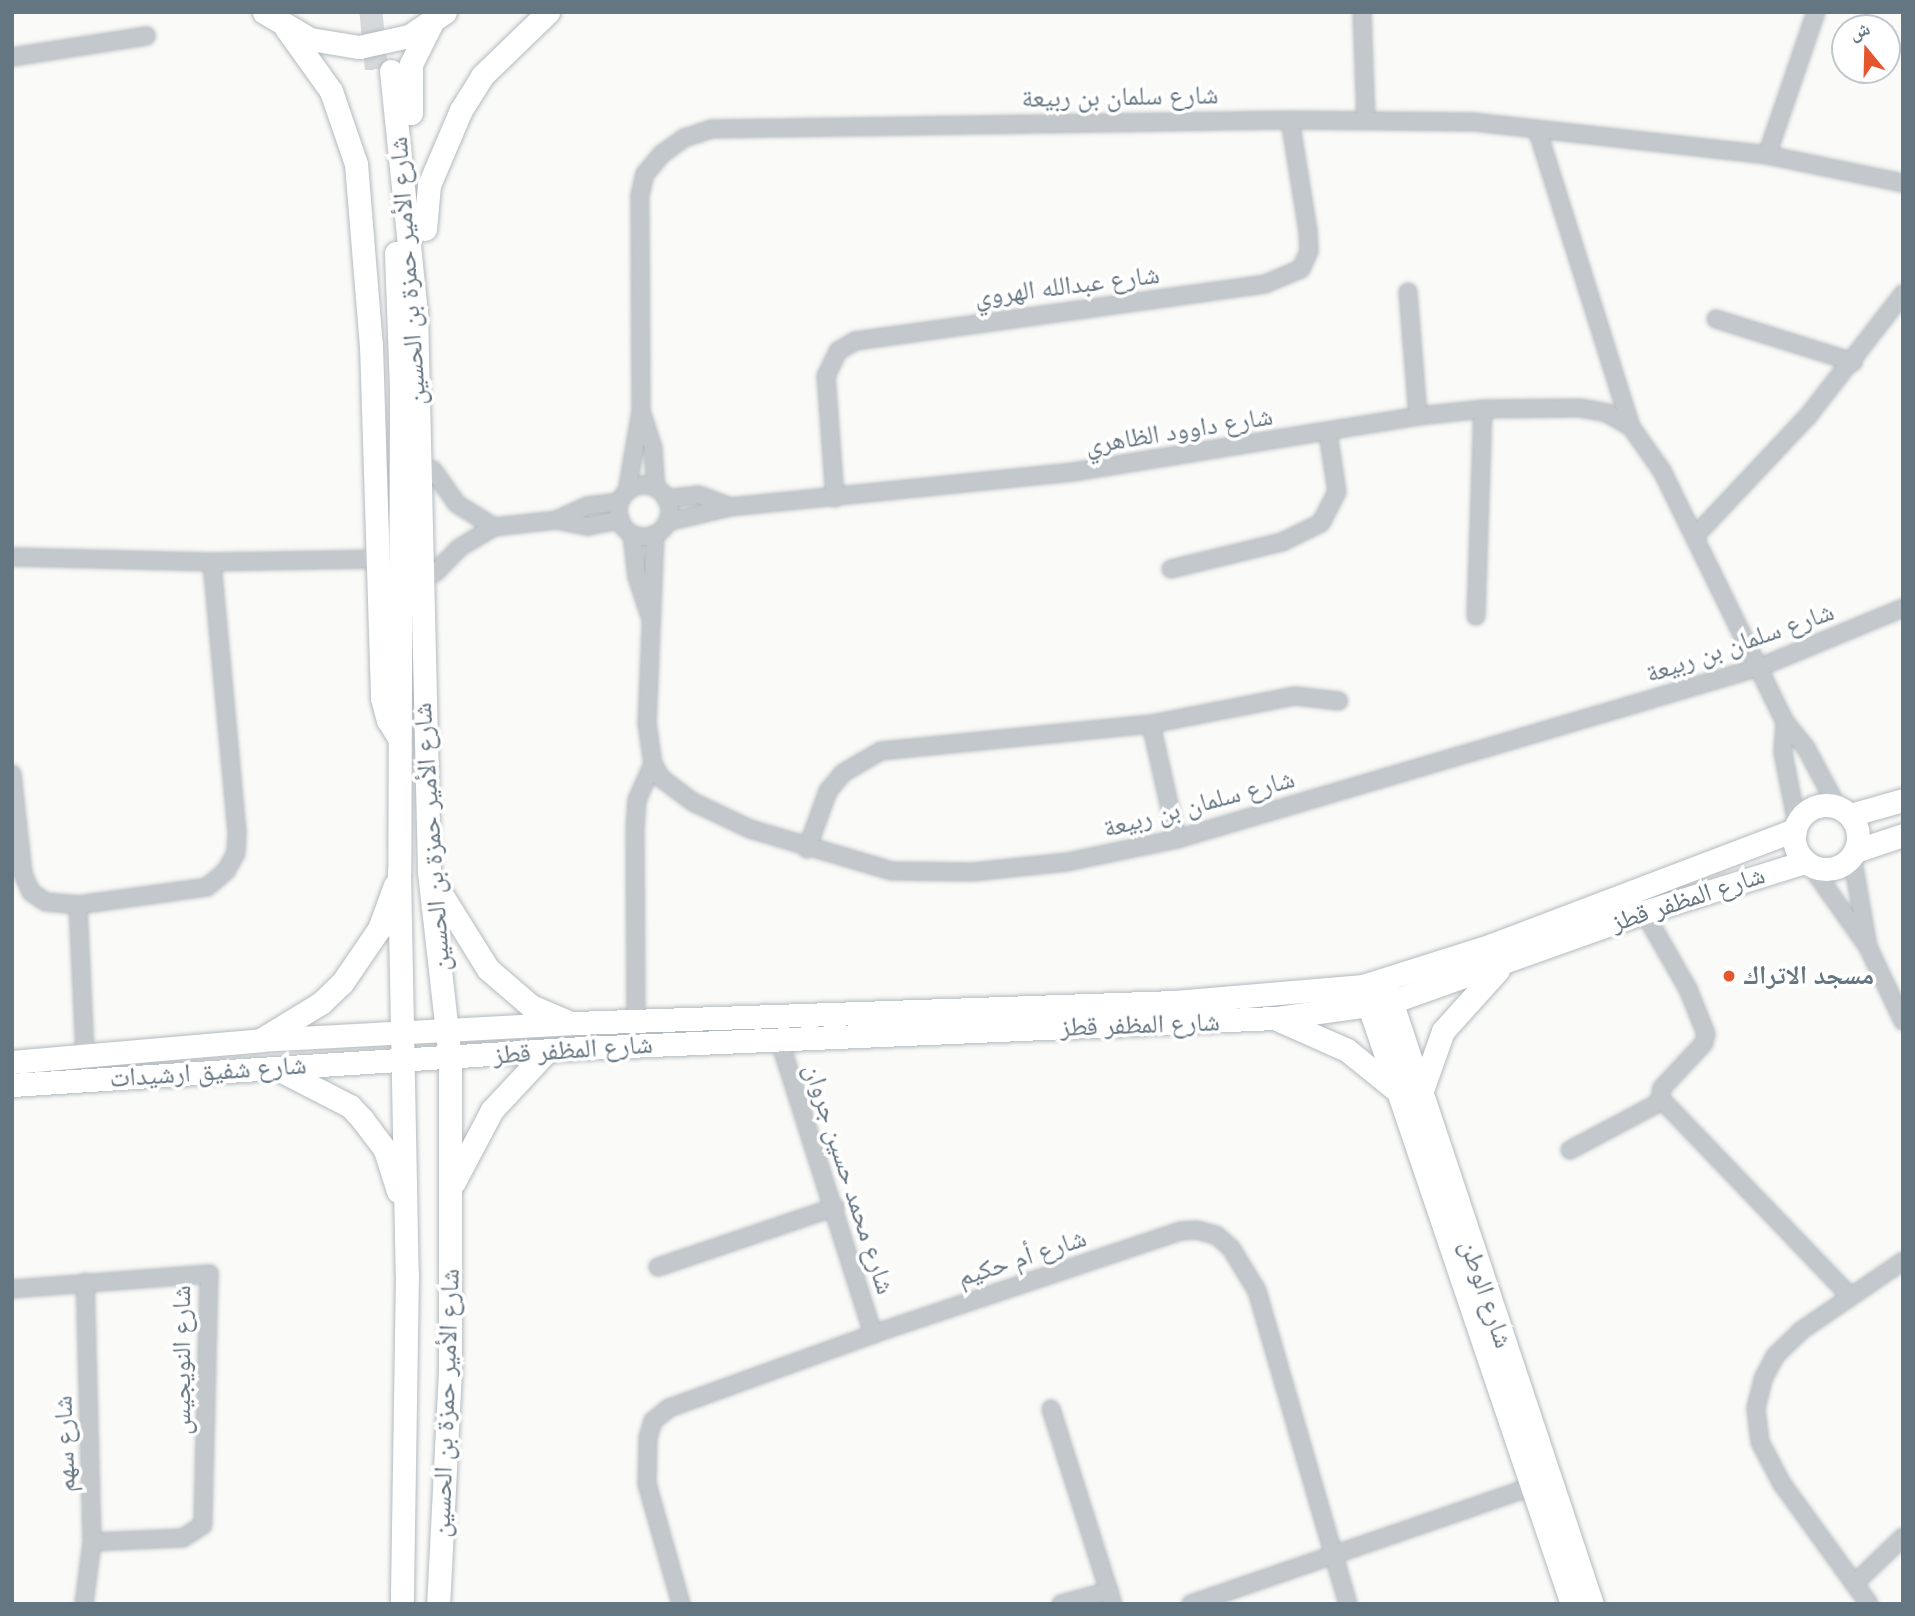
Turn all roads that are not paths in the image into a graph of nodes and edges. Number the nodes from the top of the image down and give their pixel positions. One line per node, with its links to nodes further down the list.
1 (548, 12): 14 (street)
2 (1362, 12): 10 (street)
3 (1816, 12): 12 (street)
4 (272, 17): 5 (street); 37 (street)
5 (438, 18): 14 (street)
6 (146, 36): 7 (street)
7 (12, 57)
8 (384, 73): 48 (street, شارع الأمير حمزة بن الحسين)
9 (1290, 120): 10 (street, شارع سلمان بن ربيعة); 20 (street, شارع سلمان بن ربيعة); 27 (street, شارع عبدالله الهروي)
10 (1366, 120): 11 (street, شارع سلمان بن ربيعة)
11 (1537, 129): 12 (street, شارع سلمان بن ربيعة); 22 (street)
12 (1767, 155): 13 (street)
13 (1903, 183)
14 (425, 229): 24 (street)
15 (1408, 292): 21 (street)
16 (1903, 294): 18 (street)
17 (1716, 319): 18 (street)
18 (1853, 362): 35 (street)
19 (1483, 409): 21 (street, شارع داوود الظاهري); 22 (street, شارع داوود الظاهري); 42 (street)
20 (641, 411): 25 (street, شارع سلمان بن ربيعة); 26 (street, شارع سلمان بن ربيعة)
21 (1418, 416): 23 (street, شارع داوود الظاهري)
22 (1631, 427): 35 (street)
23 (1328, 433): 27 (street, شارع داوود الظاهري); 39 (street)
24 (433, 470): 32 (street); 40 (street)
25 (661, 494): 26 (street); 28 (street, شارع داوود الظاهري); 31 (street)
26 (623, 497): 29 (street); 30 (street)
27 (835, 498): 28 (street, شارع داوود الظاهري)
28 (730, 507): 31 (street, شارع داوود الظاهري)
29 (556, 520): 30 (street); 32 (street)
30 (620, 520): 33 (street)
31 (667, 522): 34 (street)
32 (494, 527): 40 (street)
33 (632, 534): 34 (street); 43 (street)
34 (654, 534): 43 (street)
35 (1697, 534): 44 (street)
36 (12, 557): 38 (street)
37 (378, 559): 38 (street); 48 (street)
38 (212, 562): 61 (street)
39 (1171, 569)
40 (435, 573): 48 (street)
41 (1903, 608): 44 (street, شارع سلمان بن ربيعة)
42 (1476, 616)
43 (650, 617): 49 (street)
44 (1760, 667): 46 (street); 55 (street, شارع سلمان بن ربيعة)
45 (1339, 701): 47 (street)
46 (1785, 722): 52 (street); 53 (street)
47 (1151, 724): 55 (street); 56 (street)
48 (411, 737): 59 (street, شارع الأمير حمزة بن الحسين); 60 (street, شارع الأمير حمزة بن الحسين)
49 (653, 764): 56 (street, شارع سلمان بن ربيعة); 69 (street)
50 (12, 774): 61 (street)
51 (1903, 800): 52 (street)
52 (1844, 811): 53 (street); 57 (street)
53 (1796, 827): 58 (street); 65 (street, شارع المظفر قطز)
54 (1903, 835): 57 (street)
55 (1177, 839): 56 (street, شارع سلمان بن ربيعة)
56 (807, 849)
57 (1854, 853): 58 (street); 63 (street)
58 (1808, 863): 62 (street, شارع المظفر قطز); 63 (street)
59 (399, 872): 71 (street, شارع الأمير حمزة بن الحسين); 73 (street)
60 (429, 872): 68 (street); 70 (street, شارع الأمير حمزة بن الحسين)
61 (78, 905): 75 (street)
62 (1644, 912): 64 (street, شارع المظفر قطز); 82 (street)
63 (1868, 947): 67 (street)
64 (1503, 965): 65 (street, شارع المظفر قطز); 81 (street)
65 (1377, 994): 66 (street, شارع المظفر قطز); 69 (street, شارع المظفر قطز); 81 (street, شارع الوطن)
66 (1276, 1018): 72 (street, شارع المظفر قطز); 81 (street)
67 (1903, 1021)
68 (574, 1023): 69 (street, شارع المظفر قطز); 70 (street, شارع المظفر قطز)
69 (636, 1023)
70 (448, 1033): 71 (street, شارع المظفر قطز); 76 (street, شارع الأمير حمزة بن الحسين)
71 (403, 1035): 73 (street, شارع شفيق ارشيدات); 77 (street, شارع الأمير حمزة بن الحسين)
72 (779, 1039): 74 (street, شارع المظفر قطز); 85 (street, شارع محمد حسين جروان)
73 (261, 1040): 75 (street, شارع شفيق ارشيدات)
74 (547, 1051): 76 (street, شارع المظفر قطز); 84 (street)
75 (85, 1056): 78 (street, شارع شفيق ارشيدات)
76 (450, 1058): 77 (street, شارع المظفر قطز); 84 (street, شارع الأمير حمزة بن الحسين)
77 (404, 1060): 79 (street, شارع شفيق ارشيدات); 86 (street, شارع الأمير حمزة بن الحسين)
78 (12, 1062)
79 (276, 1068): 80 (street, شارع شفيق ارشيدات); 86 (street)
80 (12, 1085)
81 (1409, 1094): 94 (street, شارع الوطن); 108 (street, شارع الوطن)
82 (1662, 1101): 83 (street); 91 (street)
83 (1570, 1150)
84 (450, 1191): 102 (street, شارع الأمير حمزة بن الحسين)
85 (835, 1208): 88 (street); 92 (street, شارع محمد حسين جروان)
86 (406, 1228): 100 (street, شارع الأمير حمزة بن الحسين)
87 (1903, 1261): 91 (street)
88 (658, 1267)
89 (85, 1282): 90 (street, شارع النويجيس); 96 (street, شارع سهم); 96 (street, شارع النويجيس)
90 (12, 1289)
91 (1850, 1296): 98 (street)
92 (873, 1334): 97 (street, شارع أم حكيم); 103 (street, شارع أم حكيم)
93 (1051, 1409): 99 (street)
94 (1534, 1486): 97 (street); 107 (street, شارع الوطن)
95 (1903, 1537): 98 (street)
96 (92, 1542): 101 (street, شارع سهم)
97 (1335, 1556): 105 (street); 106 (street, شارع أم حكيم)
98 (1854, 1584): 109 (street)
99 (1111, 1597): 104 (street)
100 (400, 1603)
101 (84, 1604)
102 (438, 1604)
103 (681, 1604)
104 (1061, 1604)
105 (1191, 1604)
106 (1348, 1604)
107 (1572, 1604)
108 (1592, 1604)
109 (1869, 1604)

